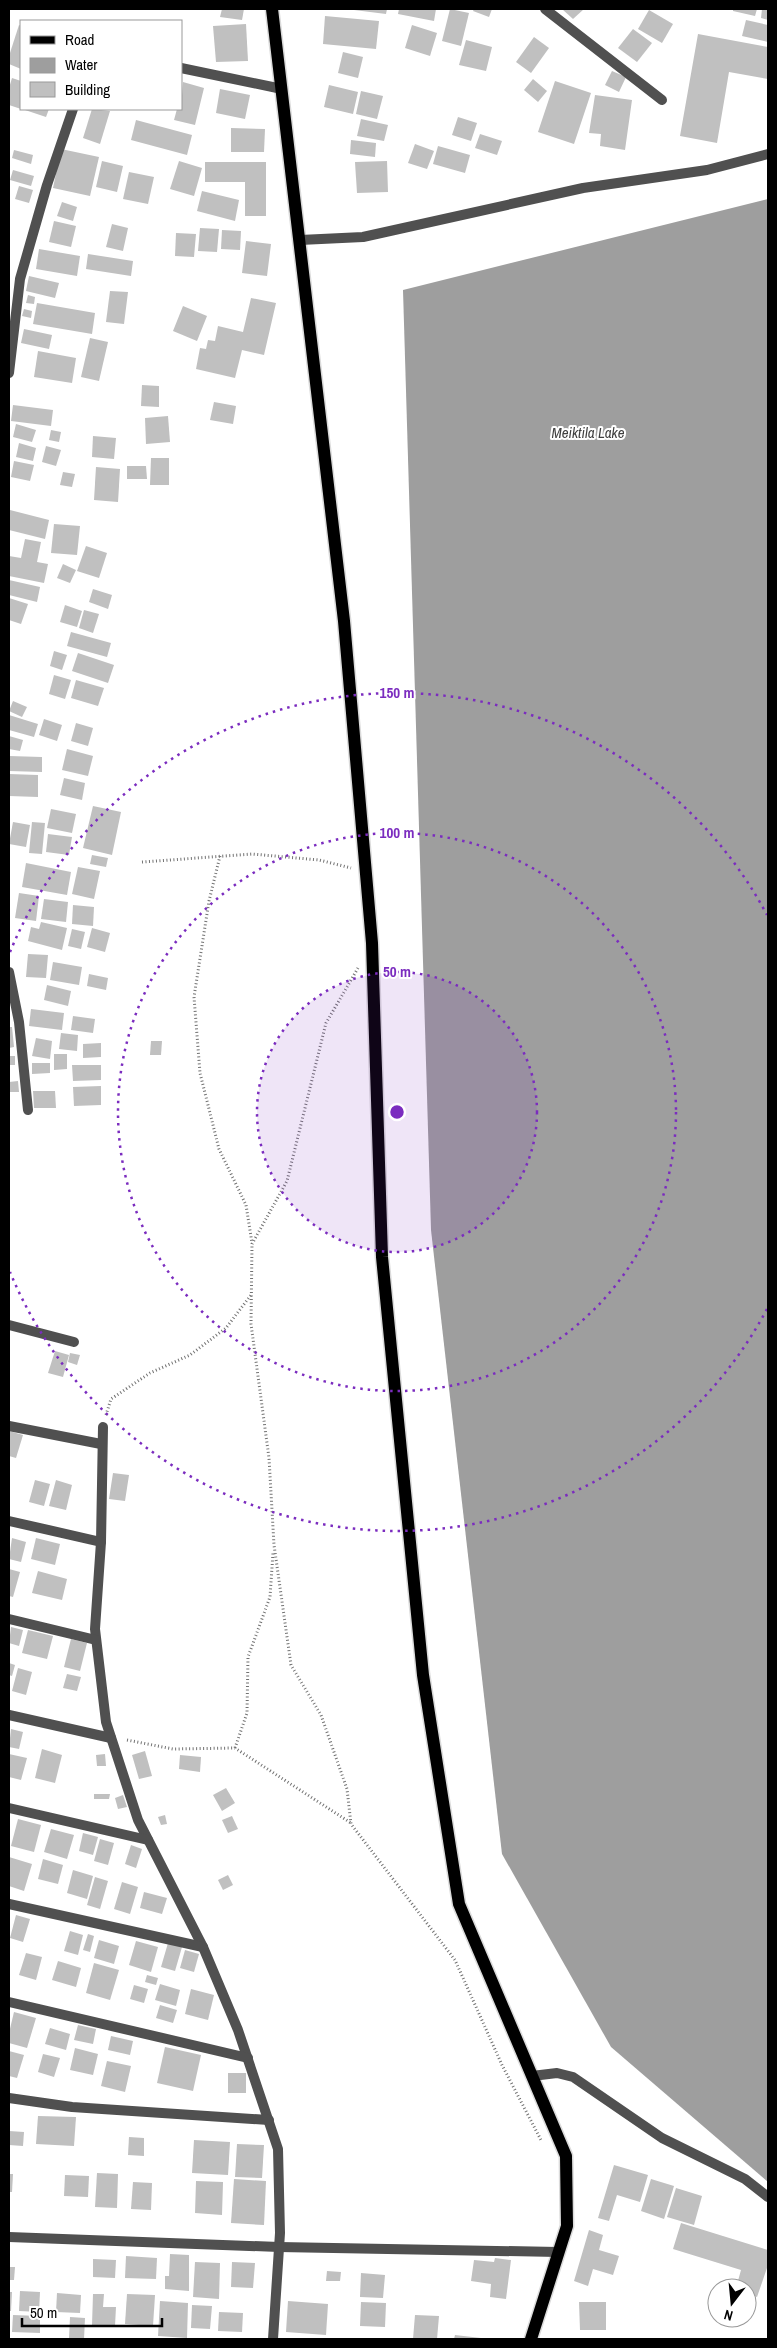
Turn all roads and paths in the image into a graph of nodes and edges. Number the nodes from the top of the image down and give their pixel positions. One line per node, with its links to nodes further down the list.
1 (272, 9): 4 (main road)
2 (544, 9): 5 (street)
3 (182, 68): 4 (street)
4 (282, 89): 8 (main road)
5 (662, 100)
6 (73, 110): 9 (street)
7 (768, 154): 8 (street)
8 (300, 240): 12 (main road)
9 (9, 373)
10 (220, 856): 11 (path); 12 (path); 17 (path)
11 (142, 862)
12 (366, 872): 39 (main road)
13 (358, 967): 17 (path)
14 (9, 972): 15 (street)
15 (14, 1022): 16 (street)
16 (28, 1110)
17 (252, 1244): 18 (path)
18 (251, 1295): 22 (path); 26 (path)
19 (9, 1325): 20 (street)
20 (74, 1342)
21 (9, 1426): 23 (street)
22 (103, 1427): 23 (street)
23 (101, 1444): 25 (street)
24 (9, 1521): 25 (street)
25 (101, 1542): 28 (street)
26 (274, 1545): 31 (path); 33 (path)
27 (9, 1619): 28 (street)
28 (96, 1640): 30 (street)
29 (9, 1715): 30 (street)
30 (111, 1738): 31 (path); 34 (street)
31 (235, 1748): 33 (path)
32 (9, 1808): 34 (street)
33 (351, 1824): 42 (path)
34 (148, 1840): 36 (street)
35 (9, 1904): 36 (street)
36 (203, 1947): 38 (street)
37 (9, 2002): 38 (street)
38 (248, 2058): 41 (street)
39 (532, 2076): 42 (main road); 43 (street)
40 (9, 2098): 41 (street)
41 (268, 2120): 45 (street)
42 (566, 2156): 46 (main road)
43 (768, 2197)
44 (9, 2238): 45 (street)
45 (279, 2248): 46 (street); 47 (street)
46 (558, 2252): 48 (main road)
47 (273, 2339)
48 (531, 2339)

